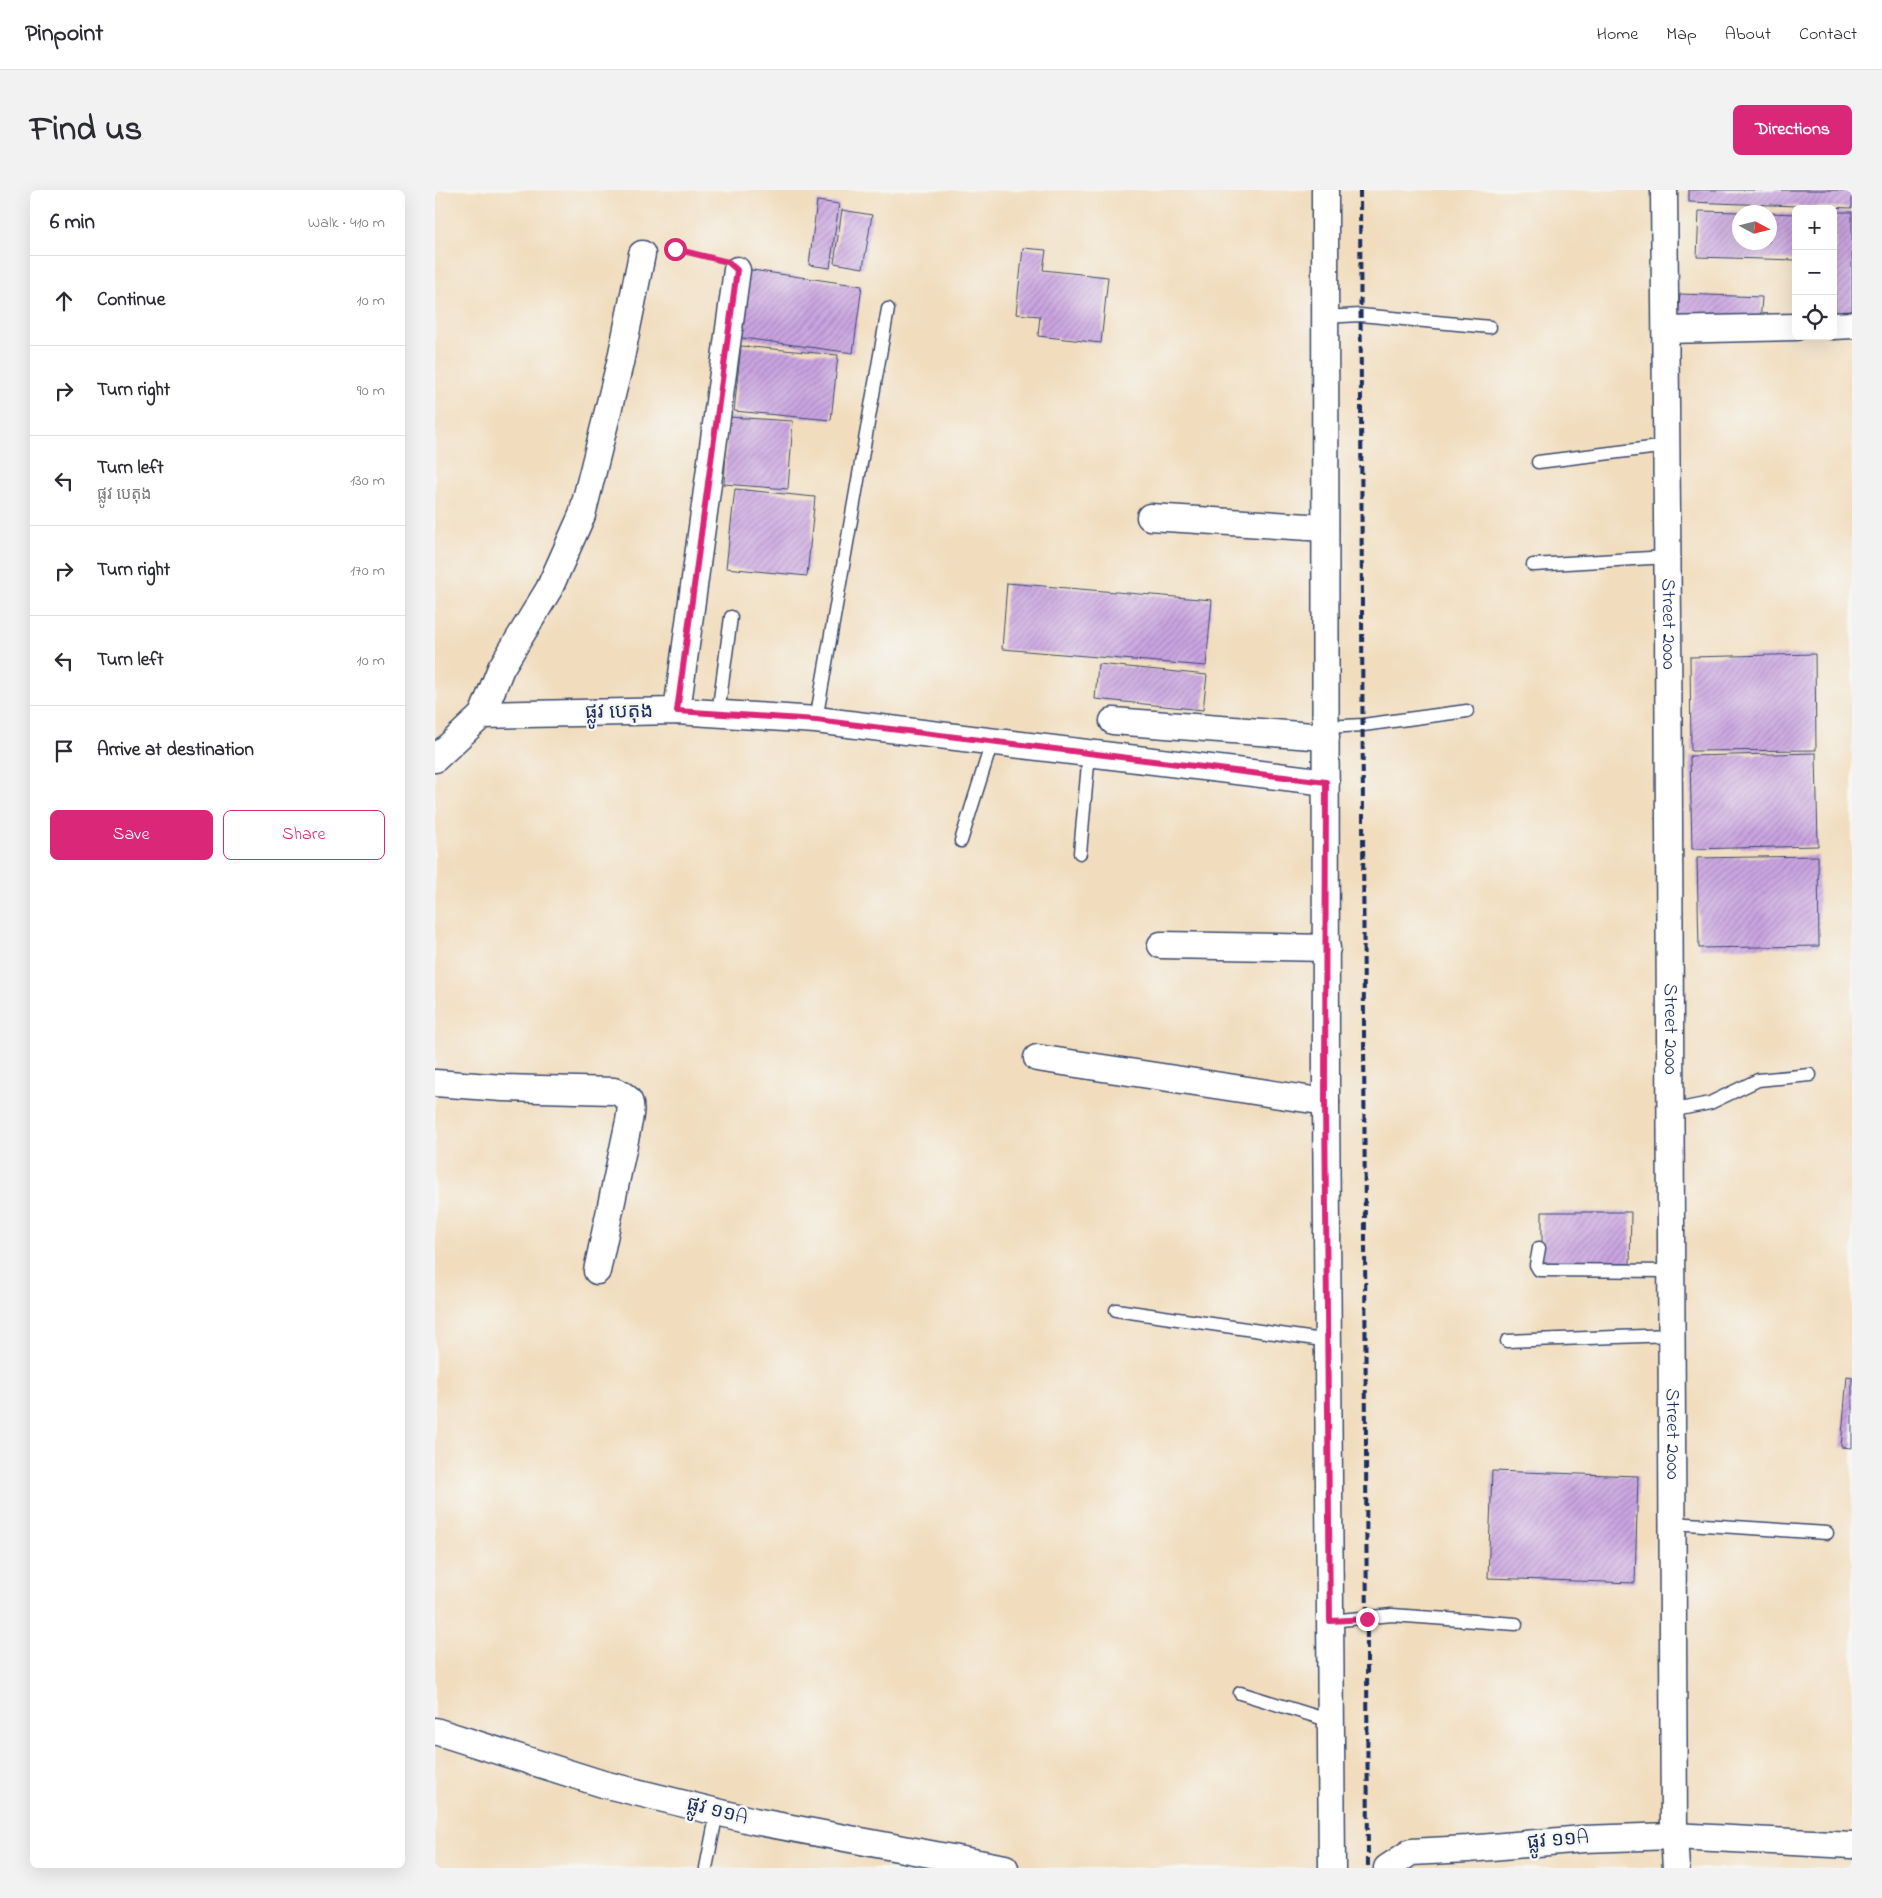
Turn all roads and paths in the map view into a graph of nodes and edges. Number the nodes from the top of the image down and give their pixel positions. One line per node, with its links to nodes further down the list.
1 (1325, 190): 6 (street)
2 (1664, 190): 11 (street, Street 2000)
3 (642, 254): 4 (path); 22 (street)
4 (737, 270): 19 (street)
5 (888, 310): 23 (lane)
6 (1324, 316): 9 (lane); 15 (street)
7 (1852, 325): 8 (street)
8 (1837, 326)
9 (1490, 327)
10 (1792, 327): 11 (street)
11 (1666, 330): 12 (street, Street 2000)
12 (1667, 446): 13 (lane); 16 (street, Street 2000)
13 (1538, 462)
14 (1150, 517): 15 (street)
15 (1325, 528): 25 (street)
16 (1667, 556): 17 (lane); 38 (street, Street 2000)
17 (1533, 565)
18 (731, 617): 21 (lane)
19 (677, 711): 21 (street, ផ្លូវ បេតុង); 22 (street, ផ្លូវ បេតុង)
20 (1467, 711): 25 (lane)
21 (718, 714): 23 (street, ផ្លូវ បេតុង)
22 (482, 715): 28 (street)
23 (816, 720): 26 (street, ផ្លូវ បេតុង)
24 (1113, 721): 25 (street)
25 (1326, 732): 29 (street)
26 (992, 742): 27 (street, ផ្លូវ បេតុង); 30 (lane)
27 (1089, 753): 29 (street, ផ្លូវ បេតុង); 31 (lane)
28 (435, 759)
29 (1326, 782): 33 (street)
30 (961, 841)
31 (1079, 853)
32 (1161, 945): 33 (street)
33 (1327, 948): 37 (street)
34 (1037, 1058): 37 (street)
35 (1811, 1075): 38 (lane)
36 (435, 1083): 41 (street)
37 (1325, 1102): 44 (street)
38 (1671, 1111): 40 (street, Street 2000)
39 (1539, 1248): 40 (lane)
40 (1671, 1271): 43 (street, Street 2000)
41 (597, 1272)
42 (1116, 1310): 44 (lane)
43 (1672, 1334): 45 (lane); 46 (street, Street 2000)
44 (1329, 1341): 48 (street)
45 (1507, 1341)
46 (1672, 1523): 47 (lane); 54 (street, Street 2000)
47 (1827, 1533)
48 (1330, 1621): 49 (lane); 51 (street)
49 (1516, 1624)
50 (1240, 1693): 51 (lane)
51 (1331, 1721): 58 (street)
52 (435, 1731): 53 (street, ផ្លូវ ១១A)
53 (717, 1812): 56 (lane); 57 (street, ផ្លូវ ១១A)
54 (1674, 1836): 55 (street, ផ្លូវ ១១A); 59 (street, ផ្លូវ ១១A); 60 (street, Street 2000)
55 (1852, 1845)
56 (706, 1868)
57 (1005, 1868)
58 (1332, 1868)
59 (1387, 1868)
60 (1676, 1868)

